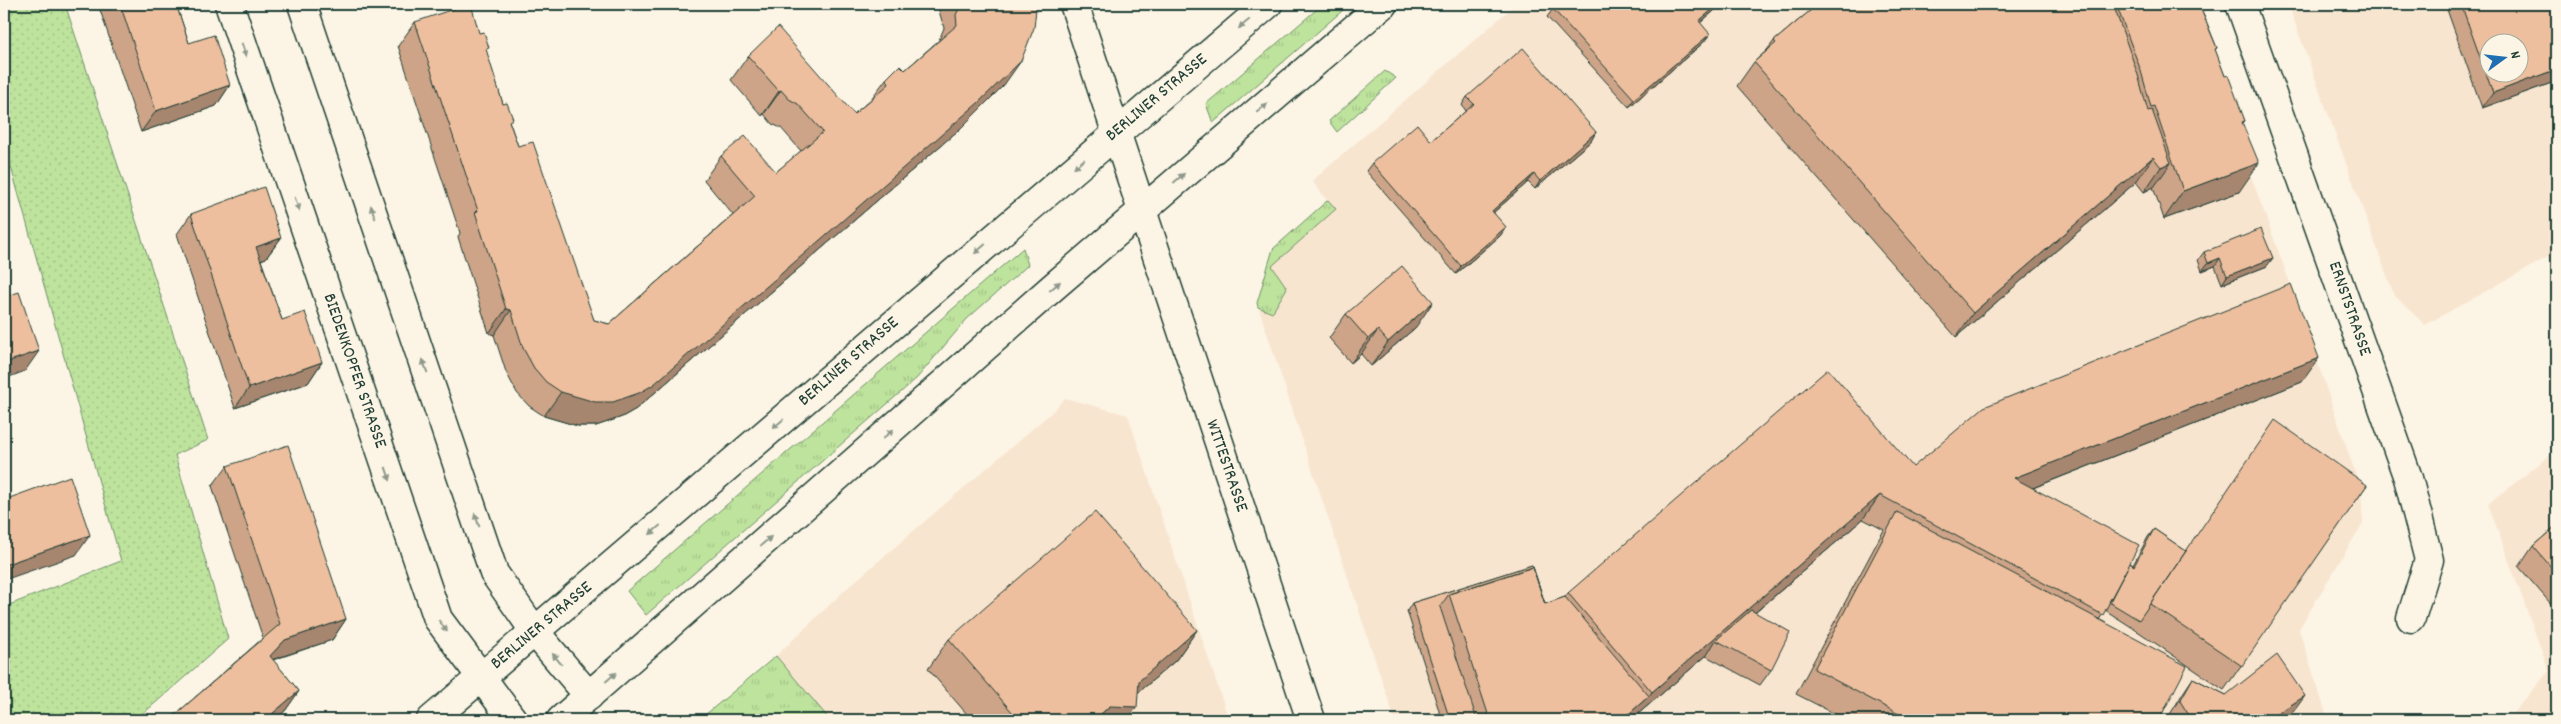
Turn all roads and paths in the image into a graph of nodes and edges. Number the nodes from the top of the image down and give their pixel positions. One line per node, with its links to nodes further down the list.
1 (229, 4): 11 (main road, BIEDENKOPFER STRASSE, one-way to 11)
2 (302, 4): 10 (main road, one-way to 2)
3 (1074, 4): 7 (main road, WITTESTRASSE)
4 (1268, 4): 7 (main road, BERLINER STRASSE, one-way to 7)
5 (1383, 4): 8 (main road, one-way to 5)
6 (2240, 4): 9 (main road, ERNSTSTRASSE)
7 (1116, 132): 8 (main road, WITTESTRASSE); 10 (main road, BERLINER STRASSE, one-way to 10)
8 (1142, 210): 12 (main road, one-way to 8); 16 (main road, WITTESTRASSE)
9 (2411, 618)
10 (535, 632): 11 (main road, BERLINER STRASSE); 12 (main road, one-way to 10)
11 (481, 677): 13 (main road, BERLINER STRASSE); 14 (main road, BIEDENKOPFER STRASSE)
12 (589, 696): 15 (main road)
13 (431, 720)
14 (513, 720)
15 (561, 720)
16 (1310, 720)

